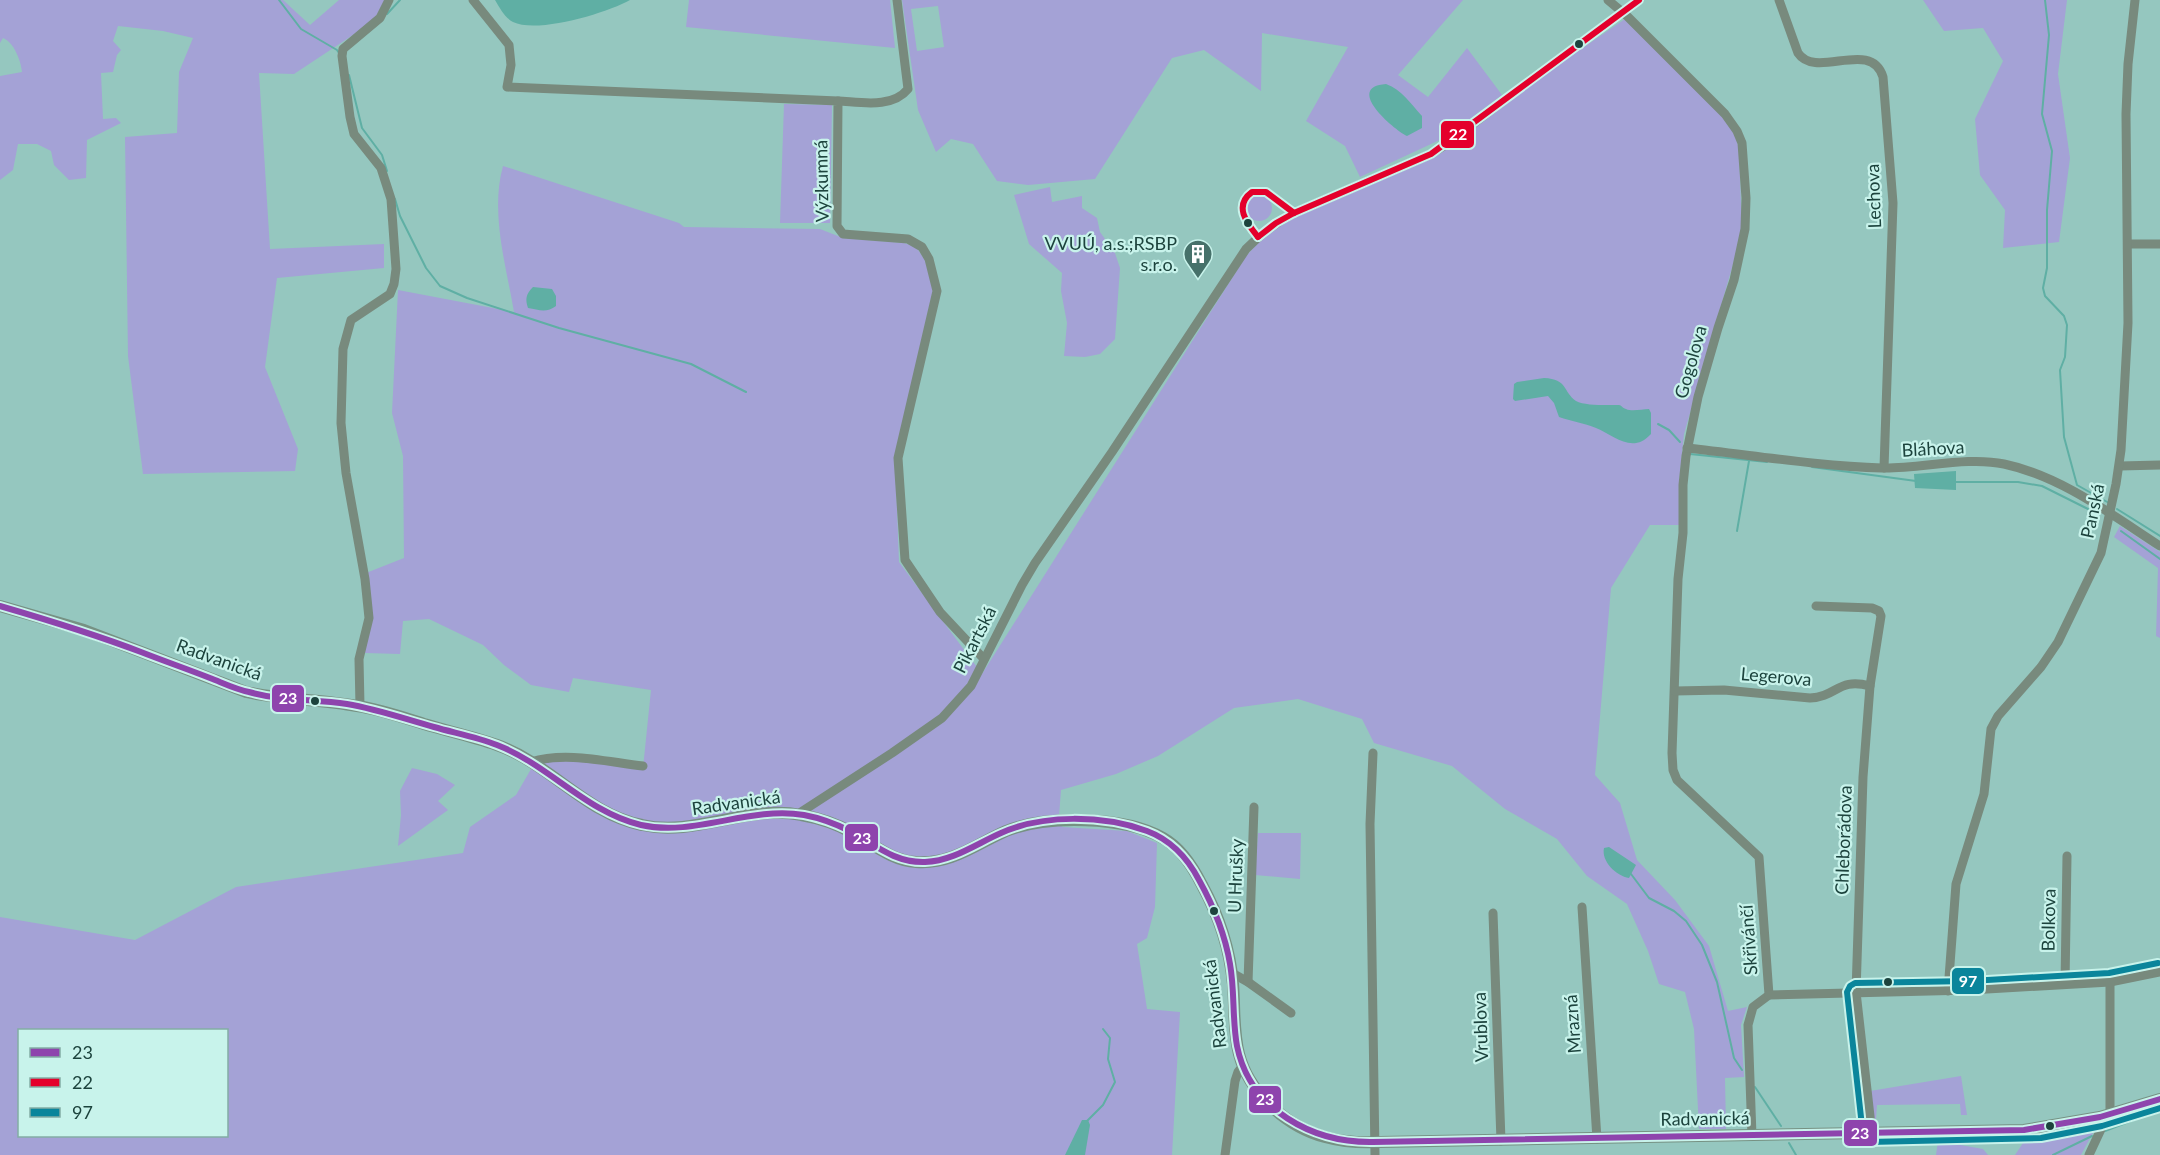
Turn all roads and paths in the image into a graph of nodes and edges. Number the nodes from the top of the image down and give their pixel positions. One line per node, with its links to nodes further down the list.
1 (389, 0): 23 (street)
2 (473, 0): 9 (street)
3 (897, 0): 9 (street)
4 (1608, 0): 8 (street, Gogolova)
5 (1639, 0): 8 (street, Pikartská)
6 (1779, 0): 15 (street, Lechova)
7 (2135, 0): 10 (street, Panská)
8 (1623, 12): 12 (street, Gogolova); 20 (street, Pikartská)
9 (838, 101): 20 (street, Výzkumná)
10 (2128, 244): 11 (street); 14 (street, Panská)
11 (2160, 244)
12 (1687, 448): 15 (street, Bláhova); 22 (street, Gogolova)
13 (2160, 465): 14 (street)
14 (2120, 466): 16 (street, Panská)
15 (1884, 468): 16 (street, Bláhova)
16 (2110, 514): 17 (street, Bláhova); 38 (street, Panská)
17 (2160, 546)
18 (0, 606): 23 (street, Radvanická)
19 (1816, 606): 21 (street, Chleborádova)
20 (984, 659): 29 (street, Pikartská)
21 (1870, 686): 22 (street, Legerova); 39 (street, Chleborádova)
22 (1675, 691): 27 (street, Gogolova)
23 (360, 706): 25 (street, Radvanická)
24 (1373, 753): 49 (street)
25 (531, 762): 26 (street); 29 (street, Radvanická)
26 (643, 766)
27 (1673, 770): 40 (street, Skřivánčí)
28 (1254, 807): 35 (street, U Hrušky)
29 (798, 814): 34 (street, Radvanická)
30 (2067, 856): 37 (street, Bolkova)
31 (1582, 907): 47 (street, Mrazná)
32 (1493, 913): 48 (street, Vrublova)
33 (2160, 972): 36 (street)
34 (1232, 973): 35 (street); 42 (street, Radvanická)
35 (1248, 982): 41 (street)
36 (2110, 982): 37 (street); 44 (street)
37 (2065, 984): 38 (street)
38 (1948, 991): 39 (street)
39 (1856, 992): 40 (street); 45 (street, Chleborádova)
40 (1769, 995): 46 (street, Skřivánčí)
41 (1291, 1013)
42 (1243, 1066): 49 (street, Radvanická); 50 (street)
43 (2160, 1099): 44 (street, Radvanická)
44 (2105, 1116): 45 (street, Radvanická); 51 (street)
45 (1872, 1134): 46 (street, Radvanická)
46 (1752, 1136): 47 (street, Radvanická)
47 (1598, 1139): 48 (street, Radvanická)
48 (1501, 1141): 49 (street, Radvanická)
49 (1375, 1149)
50 (1225, 1155)
51 (2089, 1155)

